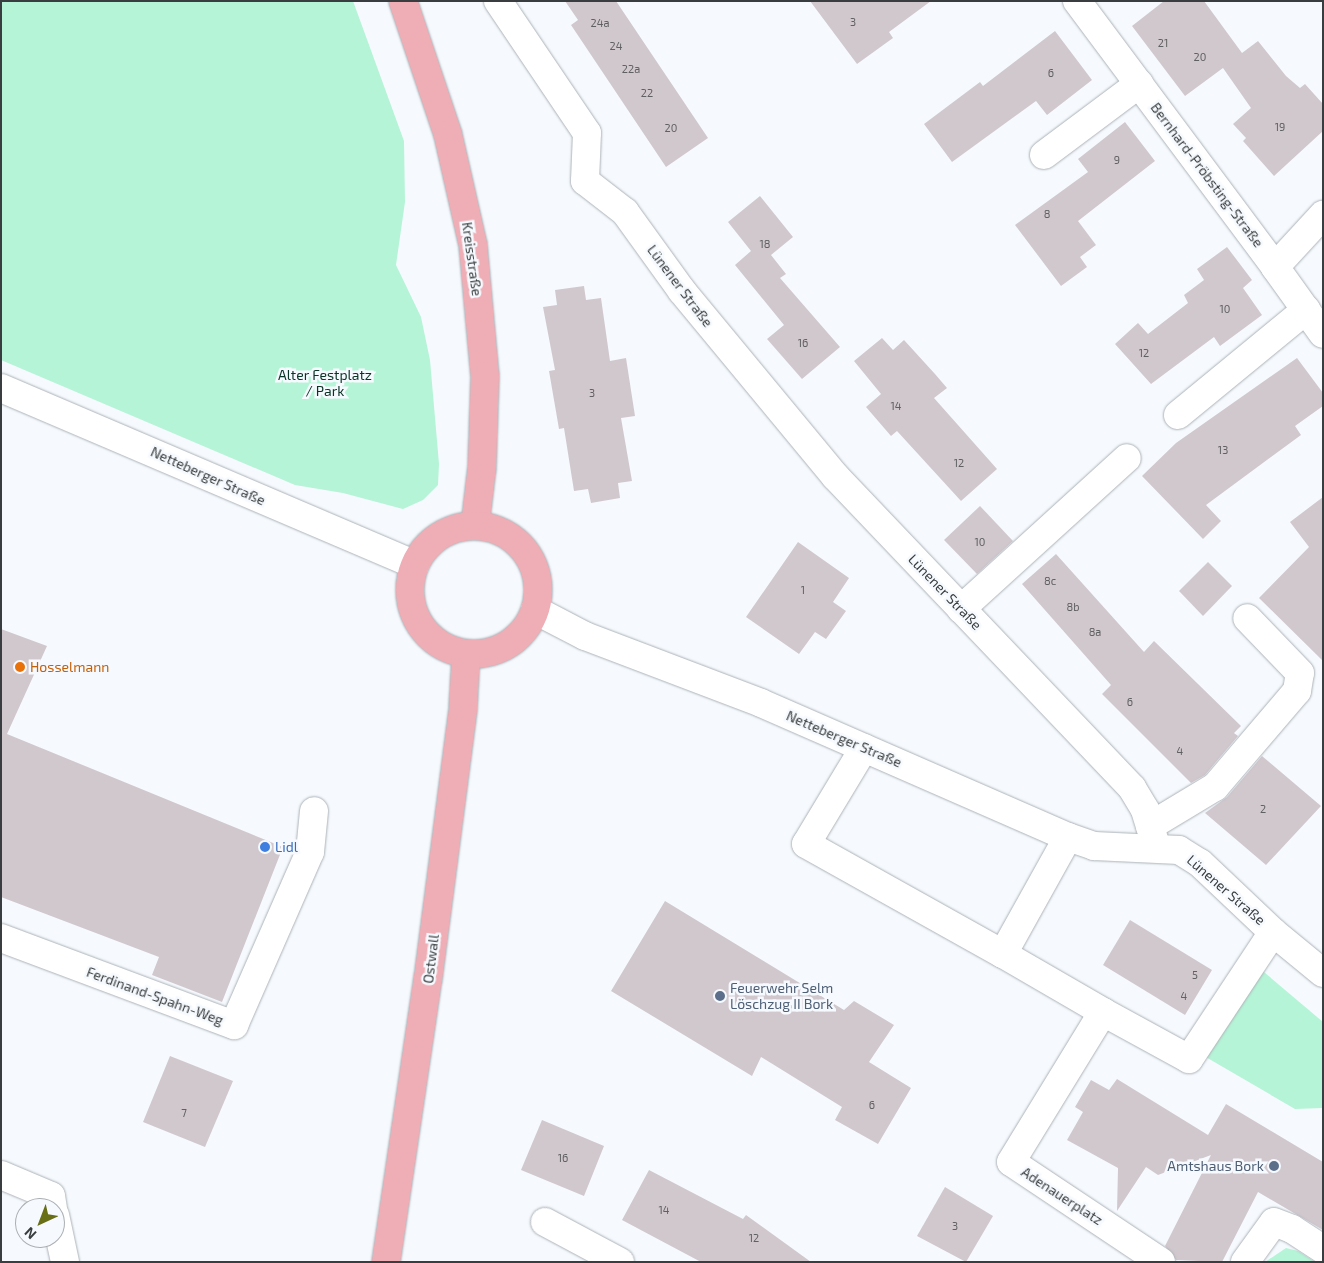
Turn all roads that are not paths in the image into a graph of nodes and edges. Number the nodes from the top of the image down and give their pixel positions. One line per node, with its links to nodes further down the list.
1 (402, 1): 13 (main road, Kreisstraße)
2 (498, 1): 15 (street, Lünener Straße)
3 (1080, 2): 4 (street, Bernhard-Pröbsting-Straße)
4 (1138, 84): 5 (street); 7 (street, Bernhard-Pröbsting-Straße)
5 (1044, 155)
6 (1323, 215): 7 (street)
7 (1275, 267): 8 (street, Bernhard-Pröbsting-Straße)
8 (1306, 310): 9 (street, Bernhard-Pröbsting-Straße); 11 (street)
9 (1323, 334)
10 (1, 388): 14 (street, Netteberger Straße)
11 (1178, 414)
12 (1127, 458): 15 (street)
13 (475, 526): 14 (main road); 16 (main road)
14 (415, 565): 18 (main road)
15 (961, 609): 21 (street, Lünener Straße)
16 (535, 610): 18 (main road); 19 (street, Netteberger Straße)
17 (1247, 618): 21 (street)
18 (466, 654): 34 (main road, Ostwall)
19 (864, 748): 22 (street, Netteberger Straße); 25 (street)
20 (314, 811): 24 (street, Ferdinand-Spahn-Weg)
21 (1153, 836): 22 (street, Netteberger Straße); 23 (street, Lünener Straße)
22 (1068, 837): 25 (street)
23 (1273, 932): 26 (street, Lünener Straße); 27 (street)
24 (1, 938)
25 (1003, 954): 27 (street)
26 (1323, 973)
27 (1103, 1012): 36 (street, Adenauerplatz)
28 (1, 1175): 29 (street)
29 (52, 1198)
30 (545, 1222): 35 (street)
31 (62, 1248): 33 (street)
32 (1323, 1249): 37 (street)
33 (65, 1262)
34 (386, 1262)
35 (620, 1262)
36 (1161, 1262)
37 (1245, 1262)

